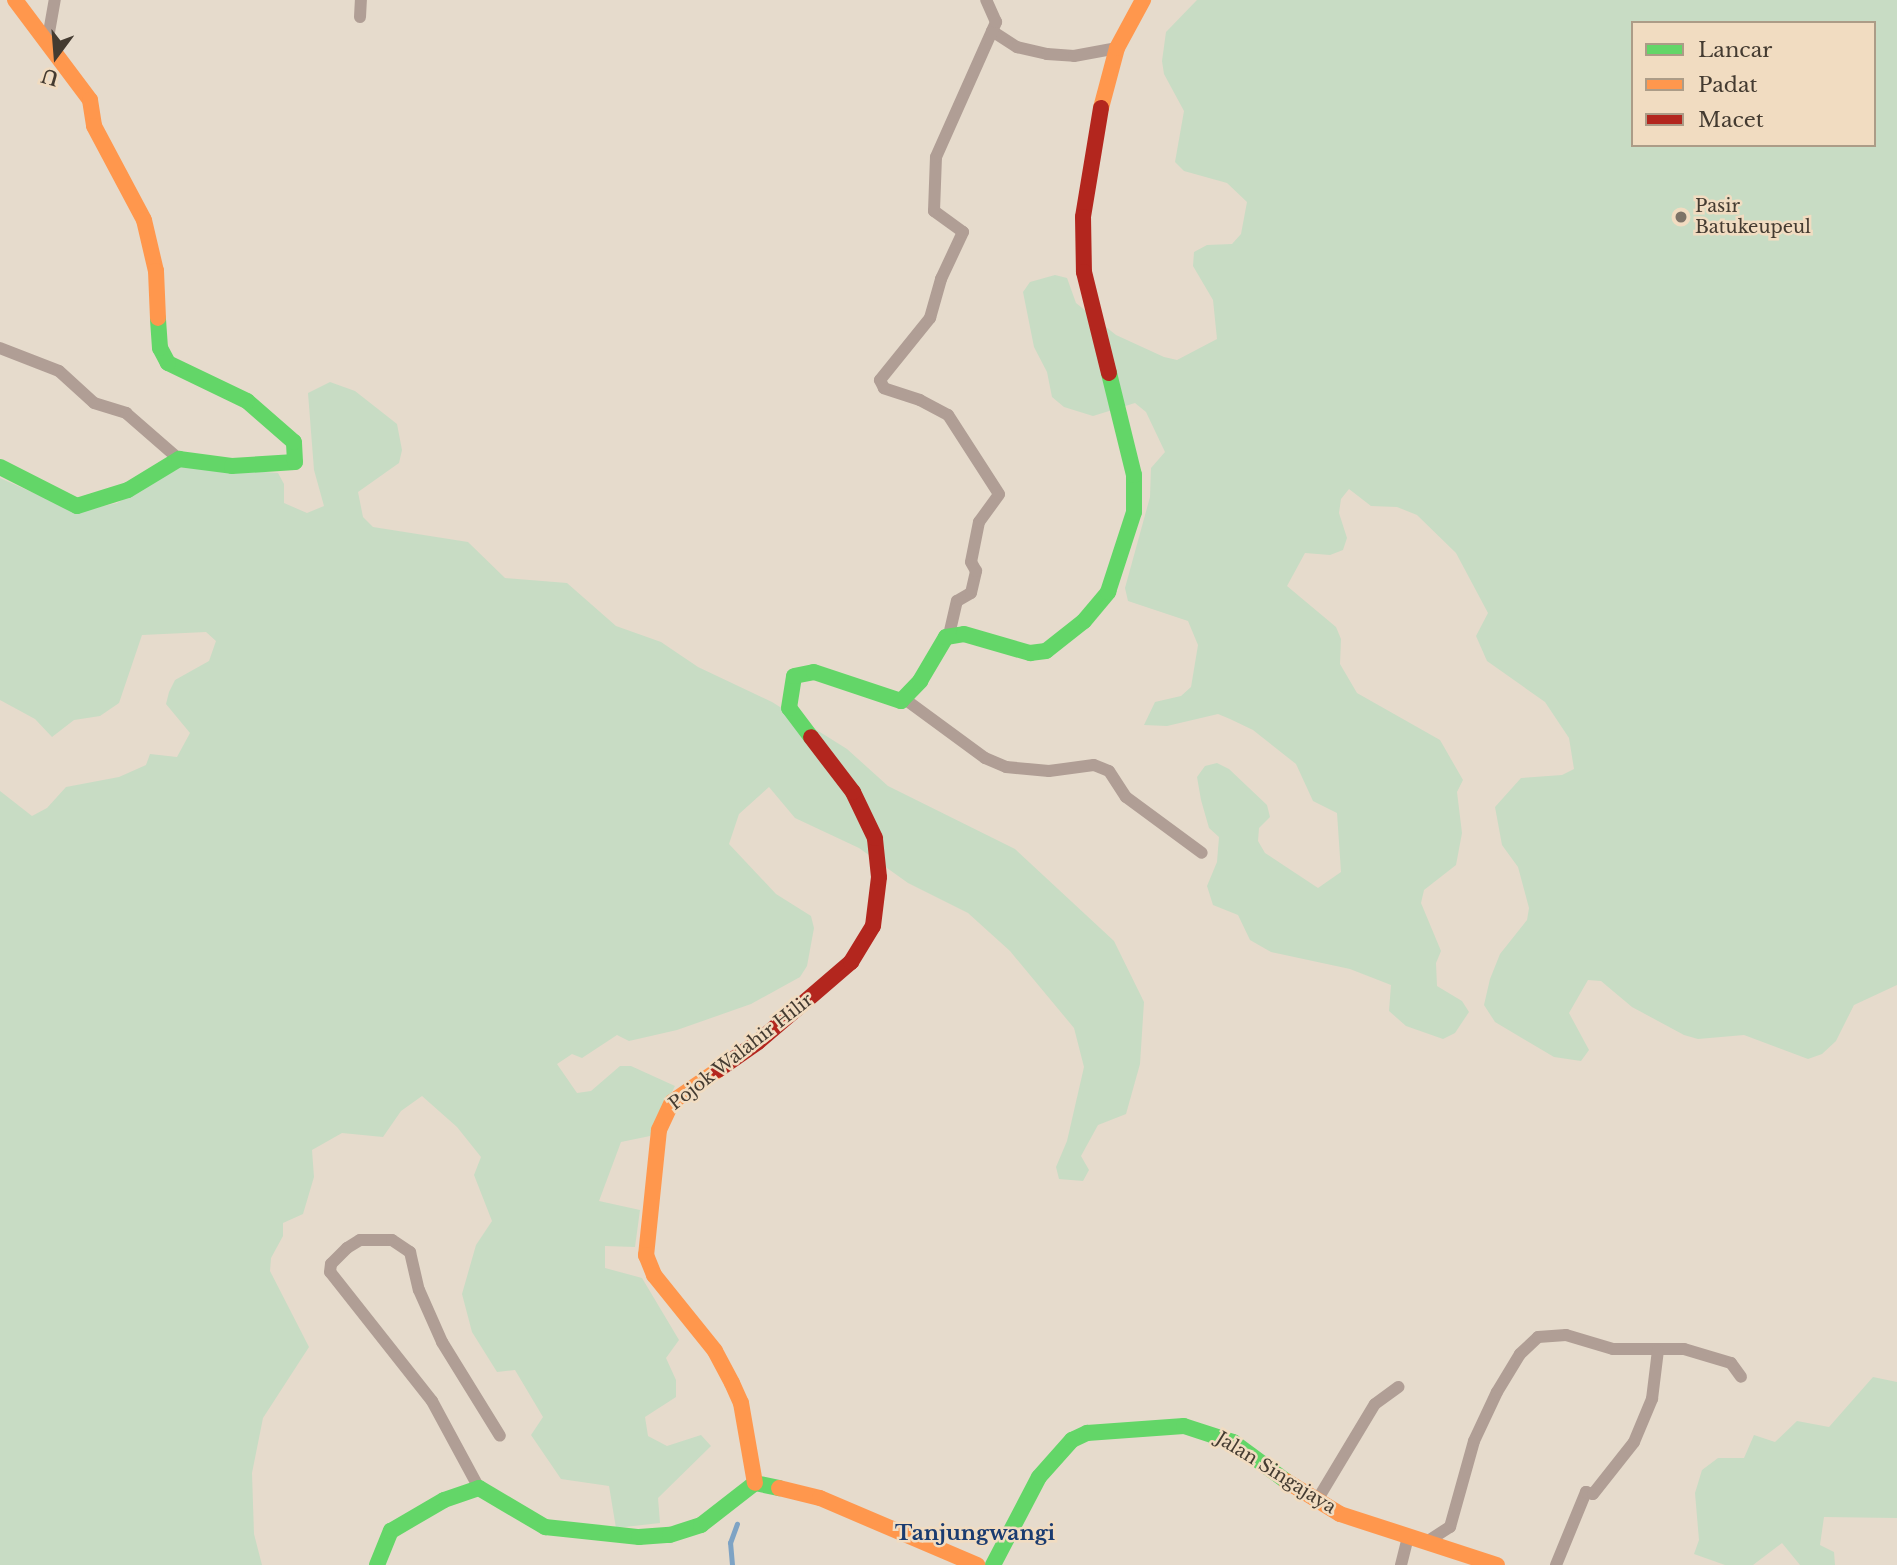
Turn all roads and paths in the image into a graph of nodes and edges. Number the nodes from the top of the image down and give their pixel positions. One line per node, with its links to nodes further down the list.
1 (15, 0): 8 (street)
2 (55, 0): 8 (street)
3 (360, 0): 6 (street)
4 (986, 0): 7 (street)
5 (1141, 1): 9 (street)
6 (360, 17)
7 (992, 30): 9 (street); 13 (street)
8 (48, 38): 11 (street)
9 (1117, 48): 13 (street)
10 (0, 348): 11 (street)
11 (179, 459): 12 (street)
12 (0, 467)
13 (949, 635): 14 (street)
14 (906, 700): 15 (street); 20 (street, Pojok Walahir Hilir)
15 (1202, 853)
16 (1658, 1350): 17 (street); 24 (street); 30 (street)
17 (1741, 1377)
18 (1398, 1387): 22 (street)
19 (500, 1436): 21 (street)
20 (755, 1483): 21 (street); 26 (street)
21 (479, 1488): 25 (street)
22 (1316, 1502): 23 (street, Jalan Singajaya); 27 (street, Jalan Singajaya)
23 (1408, 1537): 24 (street, Jalan Singajaya); 28 (street)
24 (1425, 1543): 29 (street, Jalan Singajaya)
25 (377, 1565)
26 (977, 1565)
27 (993, 1565)
28 (1401, 1565)
29 (1497, 1565)
30 (1556, 1565)

